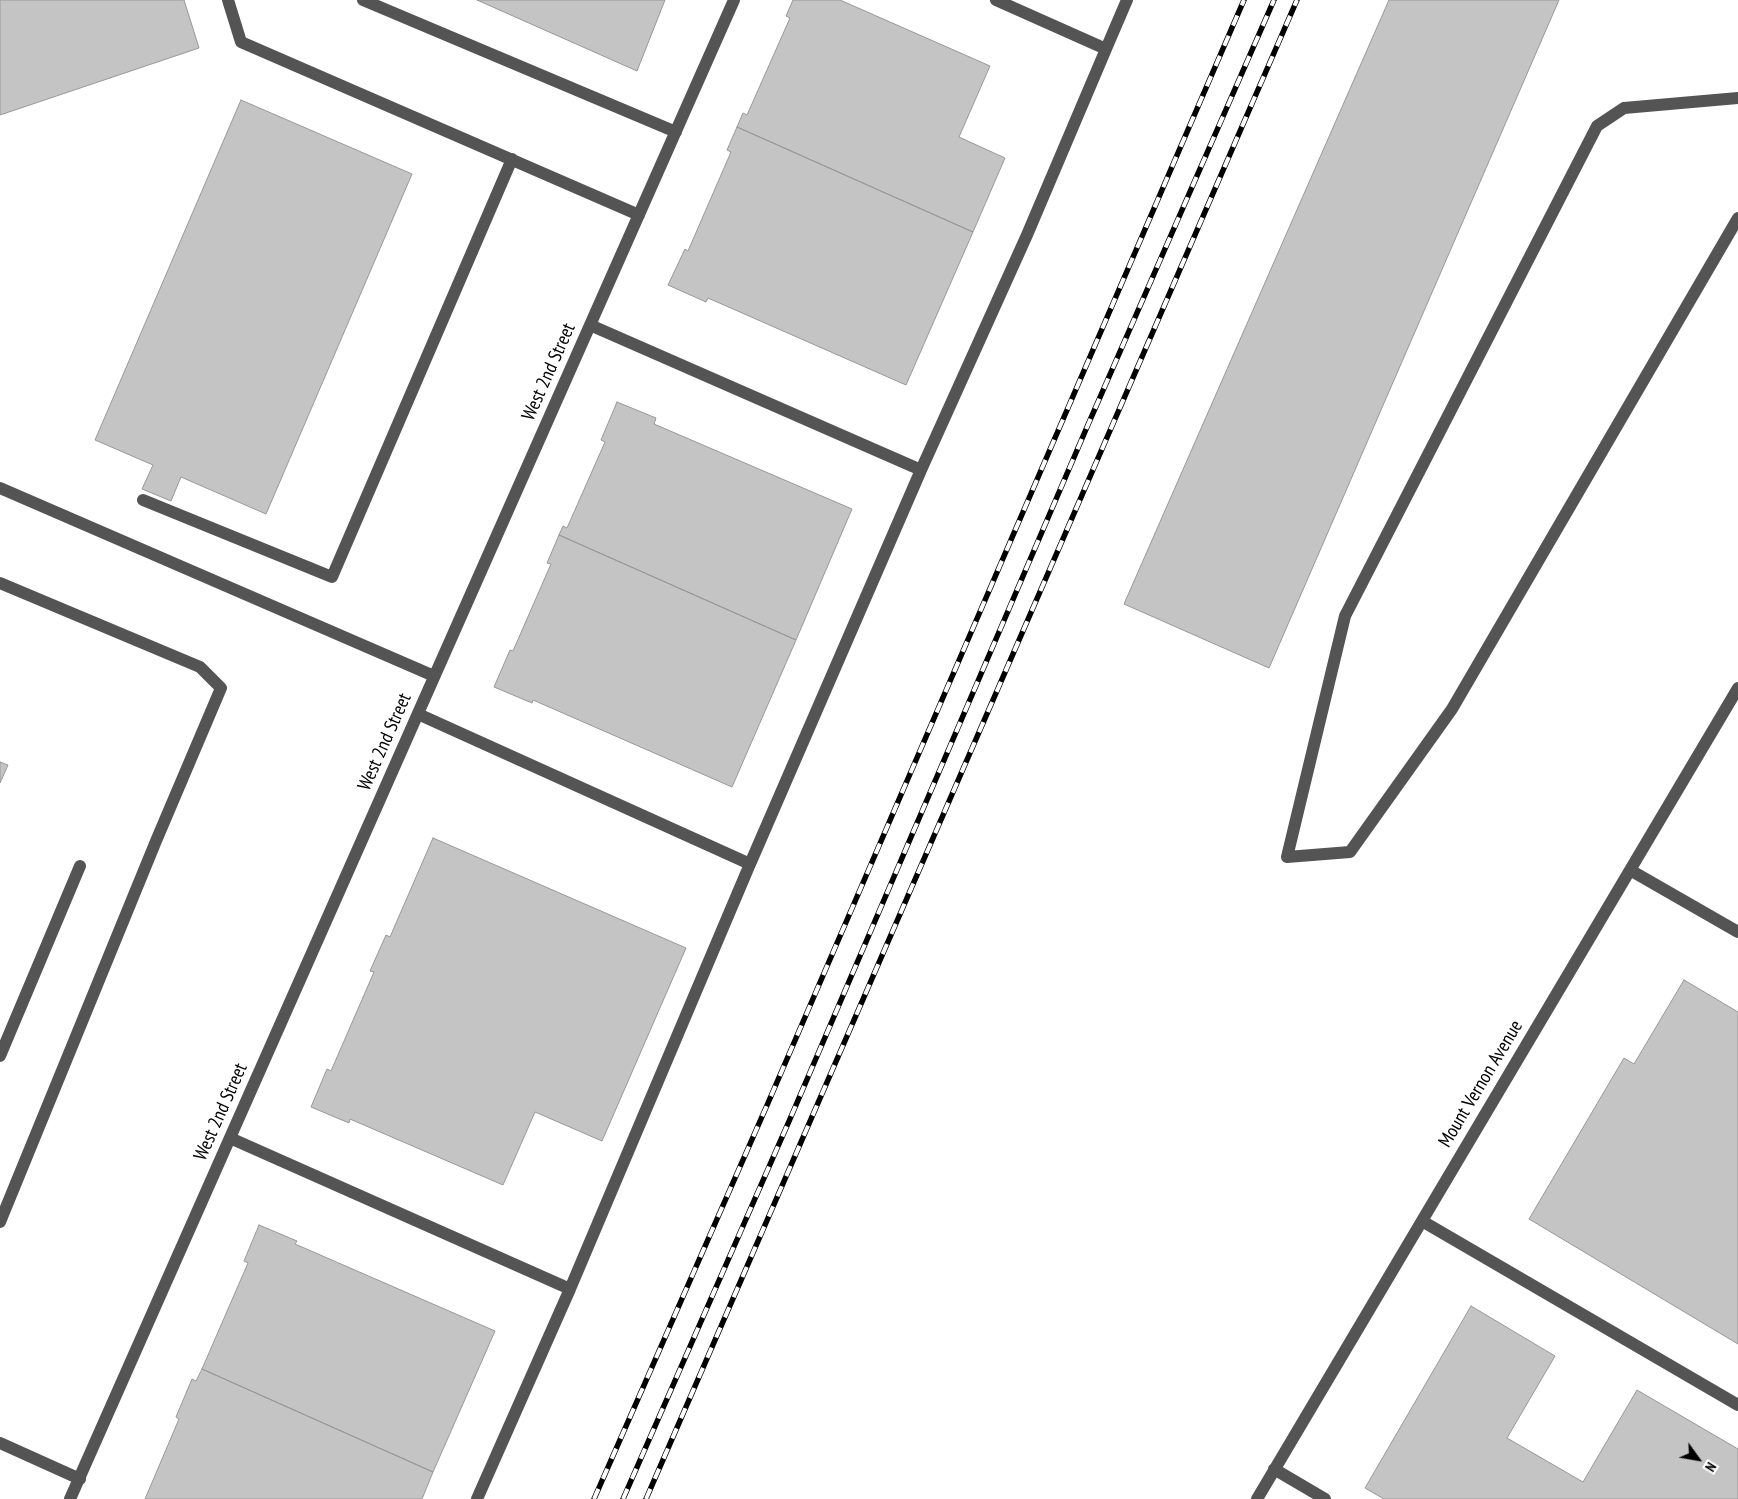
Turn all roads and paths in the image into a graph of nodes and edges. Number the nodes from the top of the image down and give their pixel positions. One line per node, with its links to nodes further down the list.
1 (228, 0): 9 (street)
2 (363, 0): 8 (street)
3 (734, 0): 8 (street, West 2nd Street)
4 (996, 0): 6 (street)
5 (1127, 0): 6 (street)
6 (1106, 49): 13 (street)
7 (1738, 98): 11 (street)
8 (676, 132): 10 (street, West 2nd Street)
9 (512, 159): 10 (street); 15 (street)
10 (639, 214): 12 (street, West 2nd Street)
11 (1738, 218)
12 (590, 325): 13 (street); 17 (street, West 2nd Street)
13 (921, 470): 20 (street)
14 (0, 488): 17 (street)
15 (143, 500)
16 (0, 583): 27 (street)
17 (434, 676): 19 (street, West 2nd Street)
18 (1738, 688): 22 (street, Mount Vernon Avenue)
19 (418, 714): 20 (street); 25 (street, West 2nd Street)
20 (750, 864): 28 (street)
21 (80, 866): 24 (street)
22 (1630, 870): 23 (street); 26 (street, Mount Vernon Avenue)
23 (1738, 932)
24 (0, 1056)
25 (230, 1138): 28 (street); 32 (street, West 2nd Street)
26 (1422, 1221): 29 (street); 31 (street, Mount Vernon Avenue)
27 (0, 1222)
28 (570, 1289): 34 (street)
29 (1738, 1405)
30 (0, 1444): 32 (street)
31 (1274, 1469): 35 (street, Mount Vernon Avenue); 36 (street)
32 (80, 1479): 33 (street, West 2nd Street)
33 (70, 1499)
34 (477, 1499)
35 (1257, 1499)
36 (1325, 1499)

